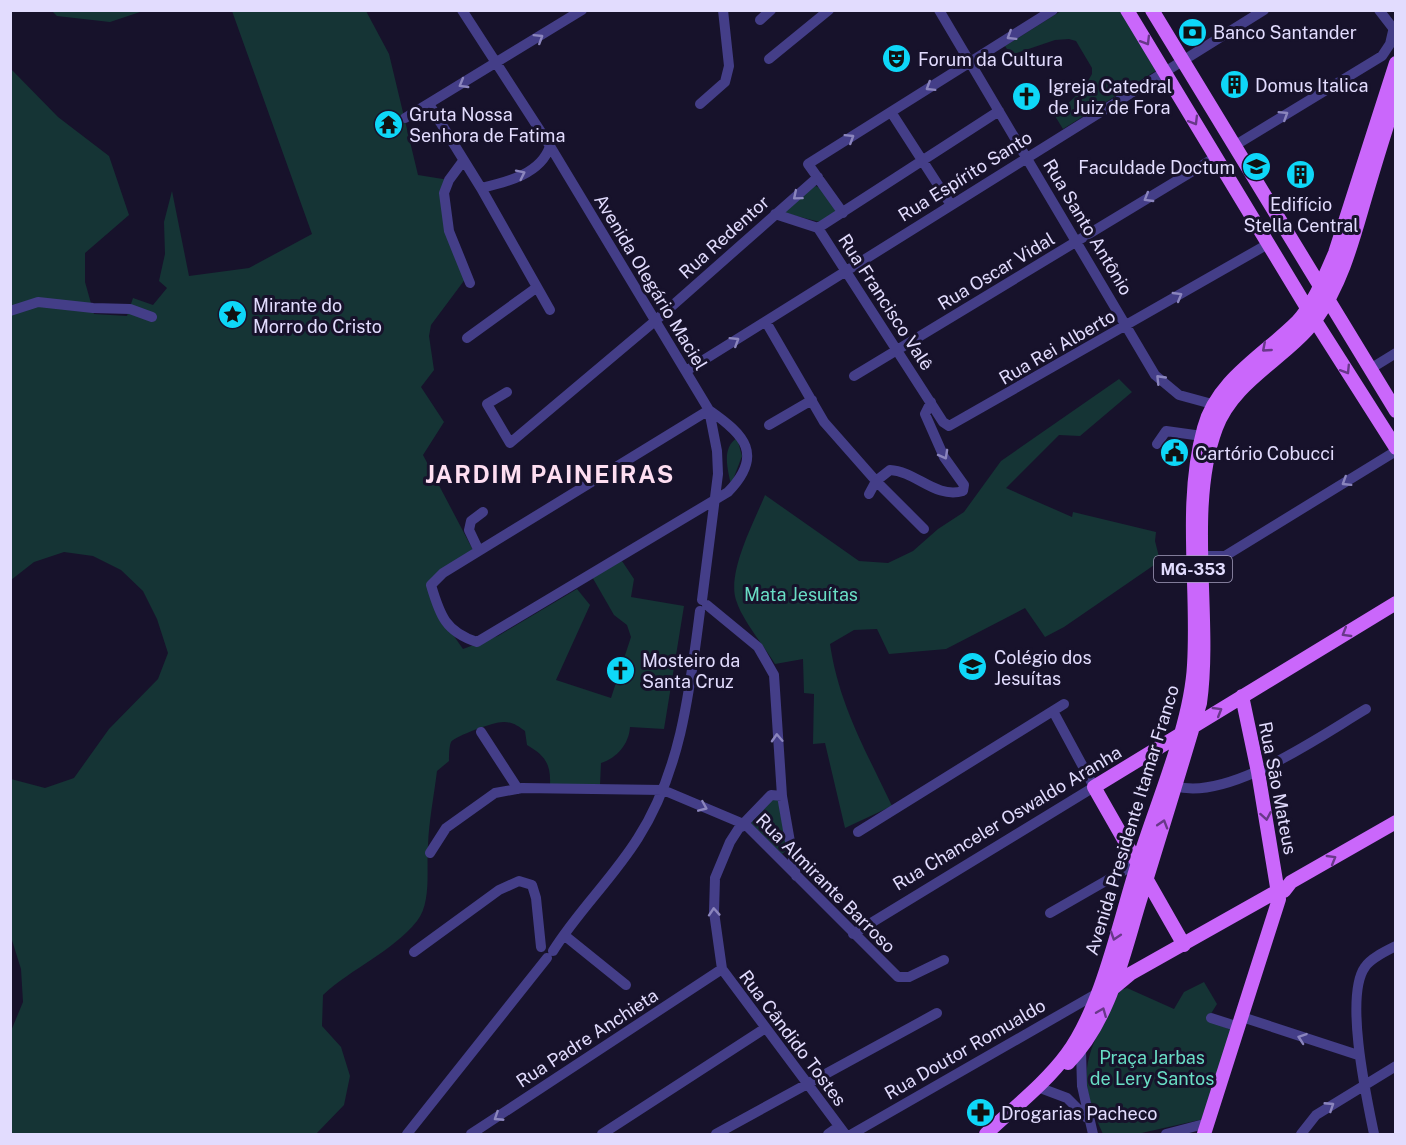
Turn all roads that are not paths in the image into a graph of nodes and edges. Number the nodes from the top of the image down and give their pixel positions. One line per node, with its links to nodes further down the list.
1 (462, 10): 19 (street, Avenida Olegário Maciel)
2 (582, 10): 19 (street, one-way to 2)
3 (723, 10): 23 (street)
4 (771, 10): 12 (street)
5 (829, 10): 15 (street)
6 (939, 10): 17 (street, Rua Santo Antônio)
7 (1053, 10): 17 (street, one-way to 17)
8 (1127, 10): 20 (main road, one-way to 20)
9 (1152, 10): 16 (main road)
10 (1264, 10): 16 (street, Rua Espírito Santo)
11 (1379, 10): 13 (street)
12 (760, 20)
13 (1394, 32): 14 (street)
14 (1382, 56): 18 (street); 28 (street, one-way to 14)
15 (769, 59)
16 (1183, 61): 20 (street, Rua Espírito Santo); 28 (main road)
17 (970, 62): 24 (street, Rua Santo Antônio); 25 (street, one-way to 25)
18 (1395, 63): 43 (main road, Avenida Presidente Itamar Franco)
19 (496, 65): 22 (street, one-way to 22); 27 (street, Avenida Olegário Maciel)
20 (1164, 71): 29 (street, Rua Espírito Santo); 30 (main road, one-way to 30)
21 (1395, 98): 43 (main road, Avenida Presidente Itamar Franco / MG-353)
22 (429, 104): 26 (street); 31 (street)
23 (700, 104)
24 (999, 111): 29 (street, Rua Santo Antônio); 32 (street)
25 (891, 112): 32 (street); 33 (street, one-way to 25)
26 (405, 118)
27 (549, 146): 34 (street, one-way to 27); 50 (street, Avenida Olegário Maciel)
28 (1234, 146): 43 (main road)
29 (1026, 157): 35 (street, Rua Espírito Santo); 39 (street, Rua Santo Antônio)
30 (1216, 157): 39 (street, Rua Oscar Vidal, one-way to 39); 40 (main road)
31 (463, 161): 34 (street); 42 (street)
32 (924, 161): 35 (street); 36 (street)
33 (818, 177): 36 (street); 37 (street, Rua Redentor, one-way to 37)
34 (482, 188): 44 (street)
35 (951, 205): 41 (street, Rua Espírito Santo)
36 (843, 213): 38 (street)
37 (775, 214): 38 (street, Rua Francisco Valê); 50 (street, Rua Redentor)
38 (819, 228): 41 (street, Rua Francisco Valê)
39 (1077, 241): 52 (street, Rua Santo Antônio); 54 (street, Rua Oscar Vidal)
40 (1268, 244): 45 (main road); 52 (street, Rua Rei Alberto, one-way to 40)
41 (846, 271): 51 (street, Rua Espírito Santo); 54 (street, Rua Francisco Valê)
42 (470, 283)
43 (1319, 287): 45 (main road, Avenida Presidente Itamar Franco); 49 (main road, Avenida Presidente Itamar Franco / MG-353); 56 (main road)
44 (536, 288): 46 (street); 53 (street)
45 (1307, 308): 49 (main road); 62 (main road, Avenida Presidente Itamar Franco / MG-353, one-way to 62)
46 (550, 310)
47 (10, 311): 48 (street)
48 (152, 317)
49 (1315, 320): 69 (main road, one-way to 69); 70 (main road, Avenida Presidente Itamar Franco / MG-353)
50 (655, 321): 57 (street, Avenida Olegário Maciel); 59 (street, Rua Redentor)
51 (766, 322): 57 (street, Rua Espírito Santo, one-way to 51); 60 (street)
52 (1127, 325): 62 (street, Rua Santo Antônio, one-way to 52); 66 (street, Rua Rei Alberto)
53 (467, 338)
54 (897, 349): 58 (street, Rua Oscar Vidal); 61 (street, Rua Francisco Valê)
55 (1395, 353): 56 (street)
56 (1370, 369): 64 (main road)
57 (686, 371): 63 (street, Avenida Olegário Maciel)
58 (854, 376)
59 (507, 392)
60 (812, 400): 65 (street); 71 (street)
61 (931, 402): 66 (street, Rua Francisco Valê); 71 (street, one-way to 71)
62 (1212, 404): 67 (main road, Avenida Presidente Itamar Franco / MG-353); 70 (main road)
63 (710, 410): 73 (street, Avenida Olegário Maciel); 73 (street); 76 (street)
64 (1395, 411)
65 (769, 425)
66 (955, 425)
67 (1202, 436): 68 (street); 86 (main road, Avenida Presidente Itamar Franco / MG-353)
68 (1157, 444)
69 (1395, 449): 77 (street, one-way to 77)
70 (1206, 468): 77 (main road, Avenida Presidente Itamar Franco / MG-353)
71 (876, 482): 72 (street); 75 (street)
72 (869, 494)
73 (713, 500): 76 (street); 79 (street, Avenida Olegário Maciel)
74 (483, 512): 76 (street)
75 (924, 529)
76 (478, 549)
77 (1202, 556): 84 (main road, Avenida Presidente Itamar Franco / MG-353)
78 (1395, 603): 80 (main road, Rua Chanceler Oswaldo Aranha, one-way to 80)
79 (703, 606): 91 (street, Avenida Olegário Maciel); 92 (street, one-way to 79)
80 (1242, 696): 84 (main road, Rua Chanceler Oswaldo Aranha, one-way to 80); 87 (main road, Rua São Mateus)
81 (1064, 704): 83 (street)
82 (1366, 709): 87 (street)
83 (1053, 711): 89 (street); 95 (street)
84 (1194, 726): 86 (main road, Rua Chanceler Oswaldo Aranha); 88 (main road, Avenida Presidente Itamar Franco / MG-353)
85 (481, 732): 90 (street)
86 (1180, 734): 89 (main road, Rua Chanceler Oswaldo Aranha); 99 (main road, Avenida Presidente Itamar Franco / MG-353)
87 (1258, 772): 88 (street); 103 (main road, Rua São Mateus, one-way to 103)
88 (1175, 786): 102 (main road, Avenida Presidente Itamar Franco / MG-353, one-way to 88)
89 (1094, 787): 99 (main road); 105 (street, Rua Chanceler Oswaldo Aranha)
90 (518, 789): 91 (street, Rua Almirante Barroso); 97 (street, Rua Almirante Barroso)
91 (663, 790): 94 (street, Rua Almirante Barroso, one-way to 94); 106 (street, Avenida Olegário Maciel)
92 (782, 796): 94 (street, Rua Cândido Tostes); 96 (street)
93 (1395, 822): 103 (main road, one-way to 93)
94 (744, 824): 98 (street, Rua Almirante Barroso); 112 (street, Rua Cândido Tostes, one-way to 94)
95 (858, 832)
96 (791, 849): 98 (street); 101 (street)
97 (430, 853)
98 (778, 856): 101 (street, Rua Almirante Barroso)
99 (1137, 863): 100 (street); 102 (main road)
100 (1118, 873): 102 (street); 104 (street)
101 (796, 876): 105 (street, Rua Almirante Barroso)
102 (1137, 881): 107 (main road); 113 (main road, Avenida Presidente Itamar Franco / MG-353); 115 (main road, Avenida Presidente Itamar Franco / MG-353, one-way to 115)
103 (1280, 888): 107 (main road); 118 (main road, Rua São Mateus)
104 (1050, 913)
105 (853, 934): 111 (street, Rua Almirante Barroso)
106 (562, 937): 109 (street, Avenida Olegário Maciel); 114 (street)
107 (1184, 945): 113 (main road)
108 (1395, 946): 121 (street)
109 (546, 951): 110 (street); 129 (street, Avenida Olegário Maciel)
110 (414, 952)
111 (944, 960)
112 (722, 969): 119 (street, Rua Cândido Tostes); 130 (street, Rua Padre Anchieta, one-way to 130)
113 (1124, 972): 120 (main road, one-way to 113)
114 (626, 985)
115 (1096, 994): 134 (street, Rua Doutor Romualdo); 135 (main road, Avenida Presidente Itamar Franco / MG-353)
116 (937, 1013): 124 (street)
117 (1211, 1018): 118 (street)
118 (1240, 1022): 121 (street, one-way to 118); 127 (main road, Rua São Mateus)
119 (764, 1029): 124 (street, Rua Cândido Tostes); 131 (street)
120 (1081, 1050): 125 (main road); 126 (street)
121 (1358, 1055): 123 (street)
122 (1395, 1066): 123 (street)
123 (1364, 1084): 139 (street, one-way to 123); 140 (street)
124 (807, 1085): 128 (street, Rua Cândido Tostes); 132 (street)
125 (1043, 1089): 126 (street); 136 (main road)
126 (1087, 1118): 137 (street)
127 (1206, 1129): 138 (street)
128 (841, 1130): 133 (street)
129 (407, 1134)
130 (471, 1134)
131 (602, 1134)
132 (716, 1134)
133 (828, 1134)
134 (852, 1134)
135 (986, 1134)
136 (997, 1134)
137 (1093, 1134)
138 (1166, 1134)
139 (1301, 1134)
140 (1374, 1134)

